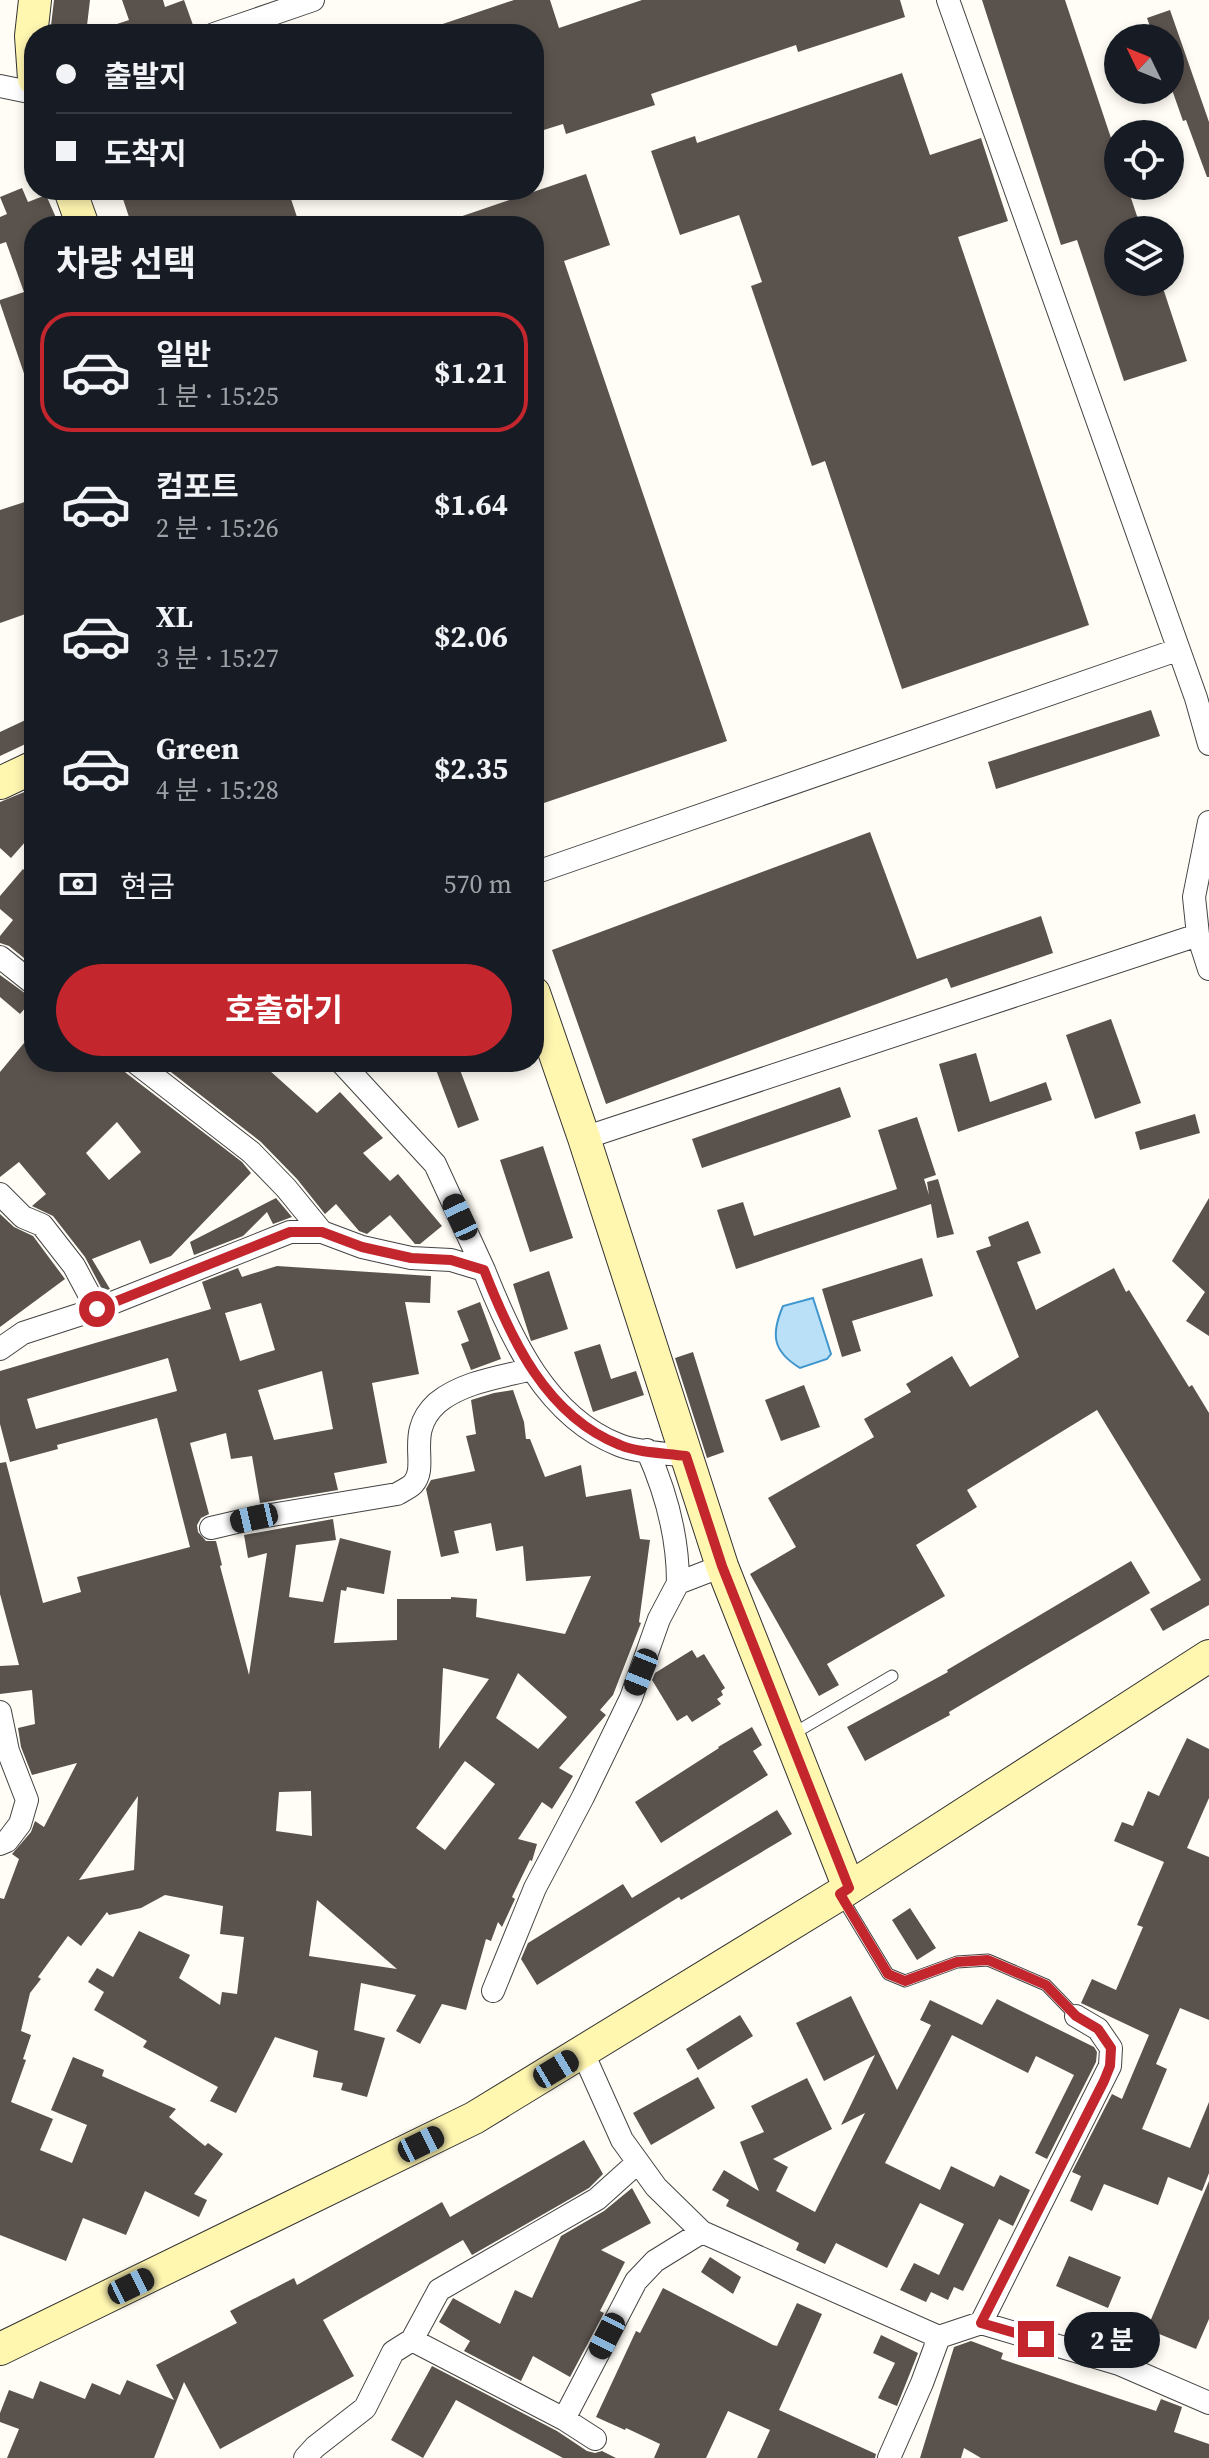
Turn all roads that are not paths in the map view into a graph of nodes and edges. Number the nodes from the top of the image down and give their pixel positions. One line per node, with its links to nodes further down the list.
1 (35, 0): 4 (main road)
2 (313, 0): 5 (street)
3 (948, 0): 8 (street)
4 (32, 24)
5 (243, 24)
6 (0, 86): 7 (street)
7 (24, 91)
8 (1177, 650): 9 (street); 13 (street)
9 (1209, 744)
10 (24, 772): 11 (main road)
11 (0, 783)
12 (1209, 822): 14 (street)
13 (544, 870)
14 (1198, 935): 16 (street); 21 (street)
15 (0, 957): 17 (street)
16 (1209, 969)
17 (24, 976)
18 (544, 1022): 21 (main road)
19 (148, 1072): 23 (street)
20 (350, 1072): 24 (street)
21 (584, 1138): 29 (main road)
22 (0, 1194): 25 (street)
23 (322, 1232): 24 (street); 25 (street)
24 (484, 1270): 27 (street)
25 (97, 1309): 26 (street)
26 (0, 1349)
27 (532, 1369): 28 (street); 30 (street)
28 (647, 1450): 29 (street); 32 (street)
29 (686, 1456): 31 (main road)
30 (211, 1528)
31 (722, 1566): 32 (street); 36 (main road)
32 (678, 1583): 39 (street)
33 (1209, 1656): 38 (main road)
34 (892, 1676): 36 (lane)
35 (0, 1712): 37 (street)
36 (791, 1736): 38 (main road)
37 (0, 1844)
38 (844, 1891): 40 (lane); 41 (main road)
39 (493, 1991)
40 (1076, 2016): 44 (street)
41 (583, 2053): 42 (street); 46 (main road)
42 (637, 2163): 43 (street); 47 (street)
43 (702, 2232): 45 (street); 49 (street)
44 (981, 2323): 45 (street); 48 (street)
45 (939, 2337): 52 (street)
46 (9, 2338)
47 (412, 2340): 49 (street); 51 (street)
48 (1209, 2403)
49 (564, 2419): 50 (street)
50 (595, 2439)
51 (305, 2458)
52 (889, 2458)

